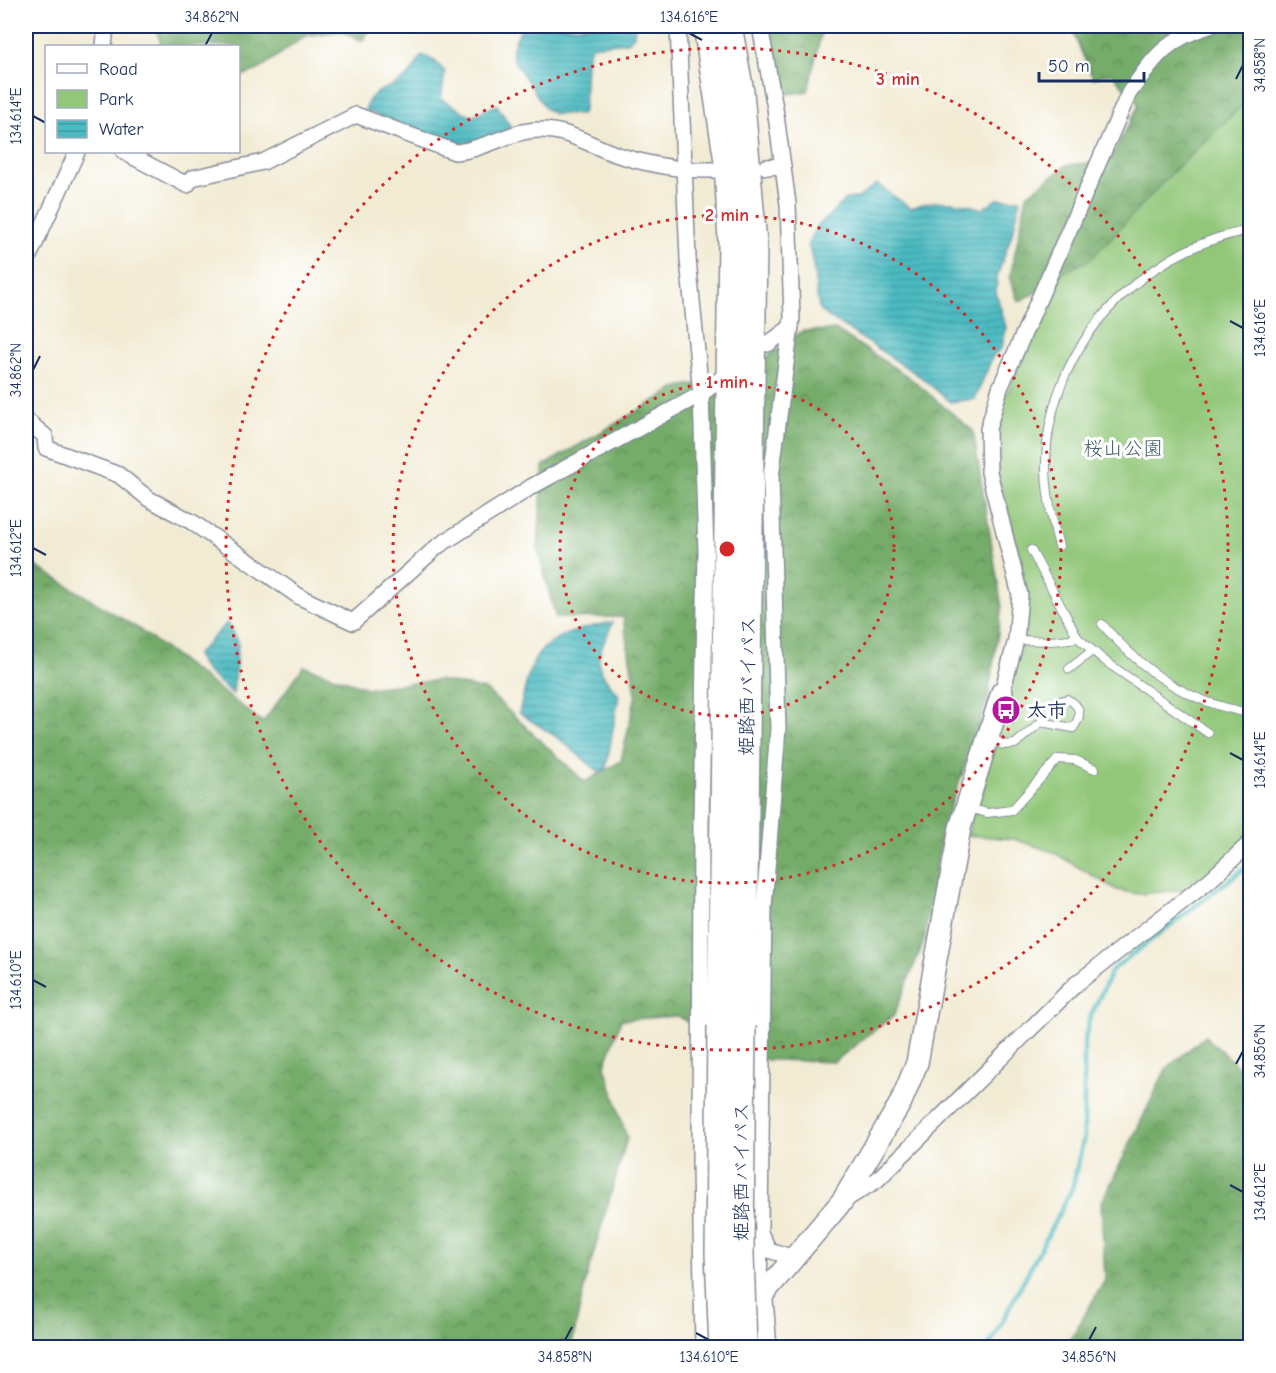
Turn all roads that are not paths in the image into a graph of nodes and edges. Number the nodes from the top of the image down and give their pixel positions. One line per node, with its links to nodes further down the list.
1 (106, 26): 7 (street)
2 (678, 26): 13 (street)
3 (707, 26): 36 (highway, 姫路西バイパス)
4 (728, 26): 36 (highway, 姫路西バイパス)
5 (760, 26): 10 (street)
6 (1209, 26): 25 (street)
7 (104, 45)
8 (77, 153): 15 (street)
9 (126, 153): 13 (street)
10 (783, 166): 11 (street); 16 (street)
11 (766, 167)
12 (714, 170): 13 (street)
13 (684, 171): 19 (street)
14 (1251, 230): 21 (lane)
15 (26, 263)
16 (791, 327): 17 (street); 38 (street)
17 (768, 344)
18 (722, 378): 19 (street)
19 (701, 393): 20 (street); 41 (street)
20 (26, 420)
21 (1059, 546)
22 (1031, 550): 24 (lane)
23 (1102, 624): 29 (lane)
24 (1078, 638): 25 (lane); 26 (lane)
25 (1016, 640): 28 (street)
26 (1092, 651): 27 (lane); 31 (lane)
27 (1069, 669)
28 (1002, 692): 32 (street)
29 (1251, 713)
30 (1041, 722): 30 (lane); 32 (lane)
31 (1208, 733)
32 (989, 735): 34 (street)
33 (1095, 769): 34 (lane)
34 (965, 807): 37 (street)
35 (1251, 843): 37 (street)
36 (732, 1026): 42 (highway, 姫路西バイパス, bridge)
37 (843, 1200): 39 (street)
38 (760, 1233): 39 (street); 40 (street)
39 (794, 1258): 40 (street)
40 (759, 1300): 42 (street); 44 (highway)
41 (703, 1310): 42 (street); 42 (street)
42 (725, 1343): 43 (street)
43 (755, 1347)
44 (763, 1347)

